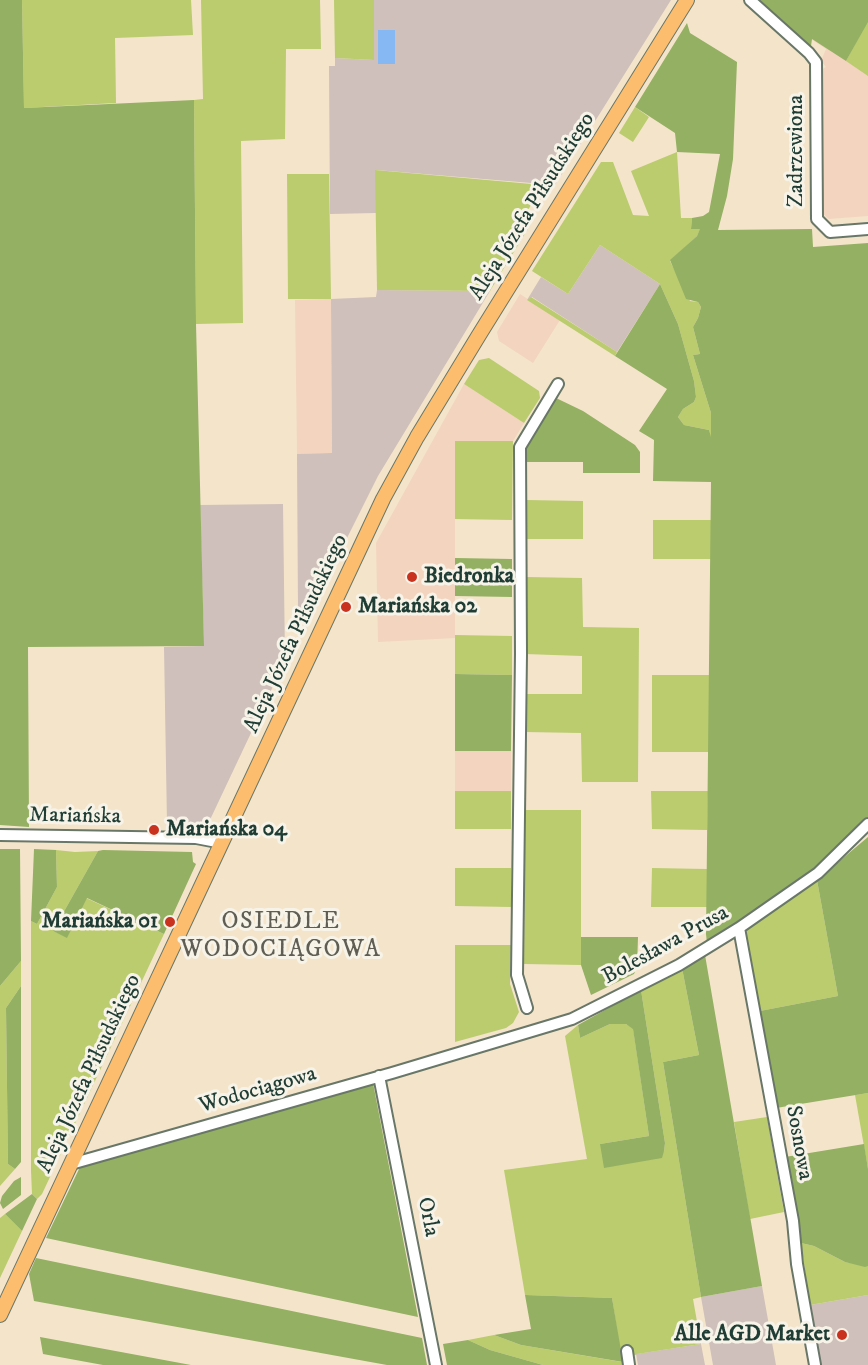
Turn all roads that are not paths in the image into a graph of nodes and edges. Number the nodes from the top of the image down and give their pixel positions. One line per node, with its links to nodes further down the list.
1 (687, 0): 7 (main road, Aleja Józefa Piłsudskiego)
2 (750, 0): 3 (street, Zadrzewiona)
3 (868, 229)
4 (558, 384): 9 (street)
5 (868, 824): 8 (street, Bolesława Prusa)
6 (0, 835): 7 (street, Mariańska)
7 (222, 843): 12 (main road, Aleja Józefa Piłsudskiego)
8 (739, 928): 10 (street, Bolesława Prusa); 17 (street, Sosnowa)
9 (527, 1008)
10 (456, 1053): 11 (street, Wodociągowa)
11 (379, 1076): 12 (street, Wodociągowa); 15 (street, Orla)
12 (71, 1164): 13 (main road, Aleja Józefa Piłsudskiego)
13 (0, 1315)
14 (627, 1351): 16 (street)
15 (436, 1365)
16 (629, 1365)
17 (815, 1365)

